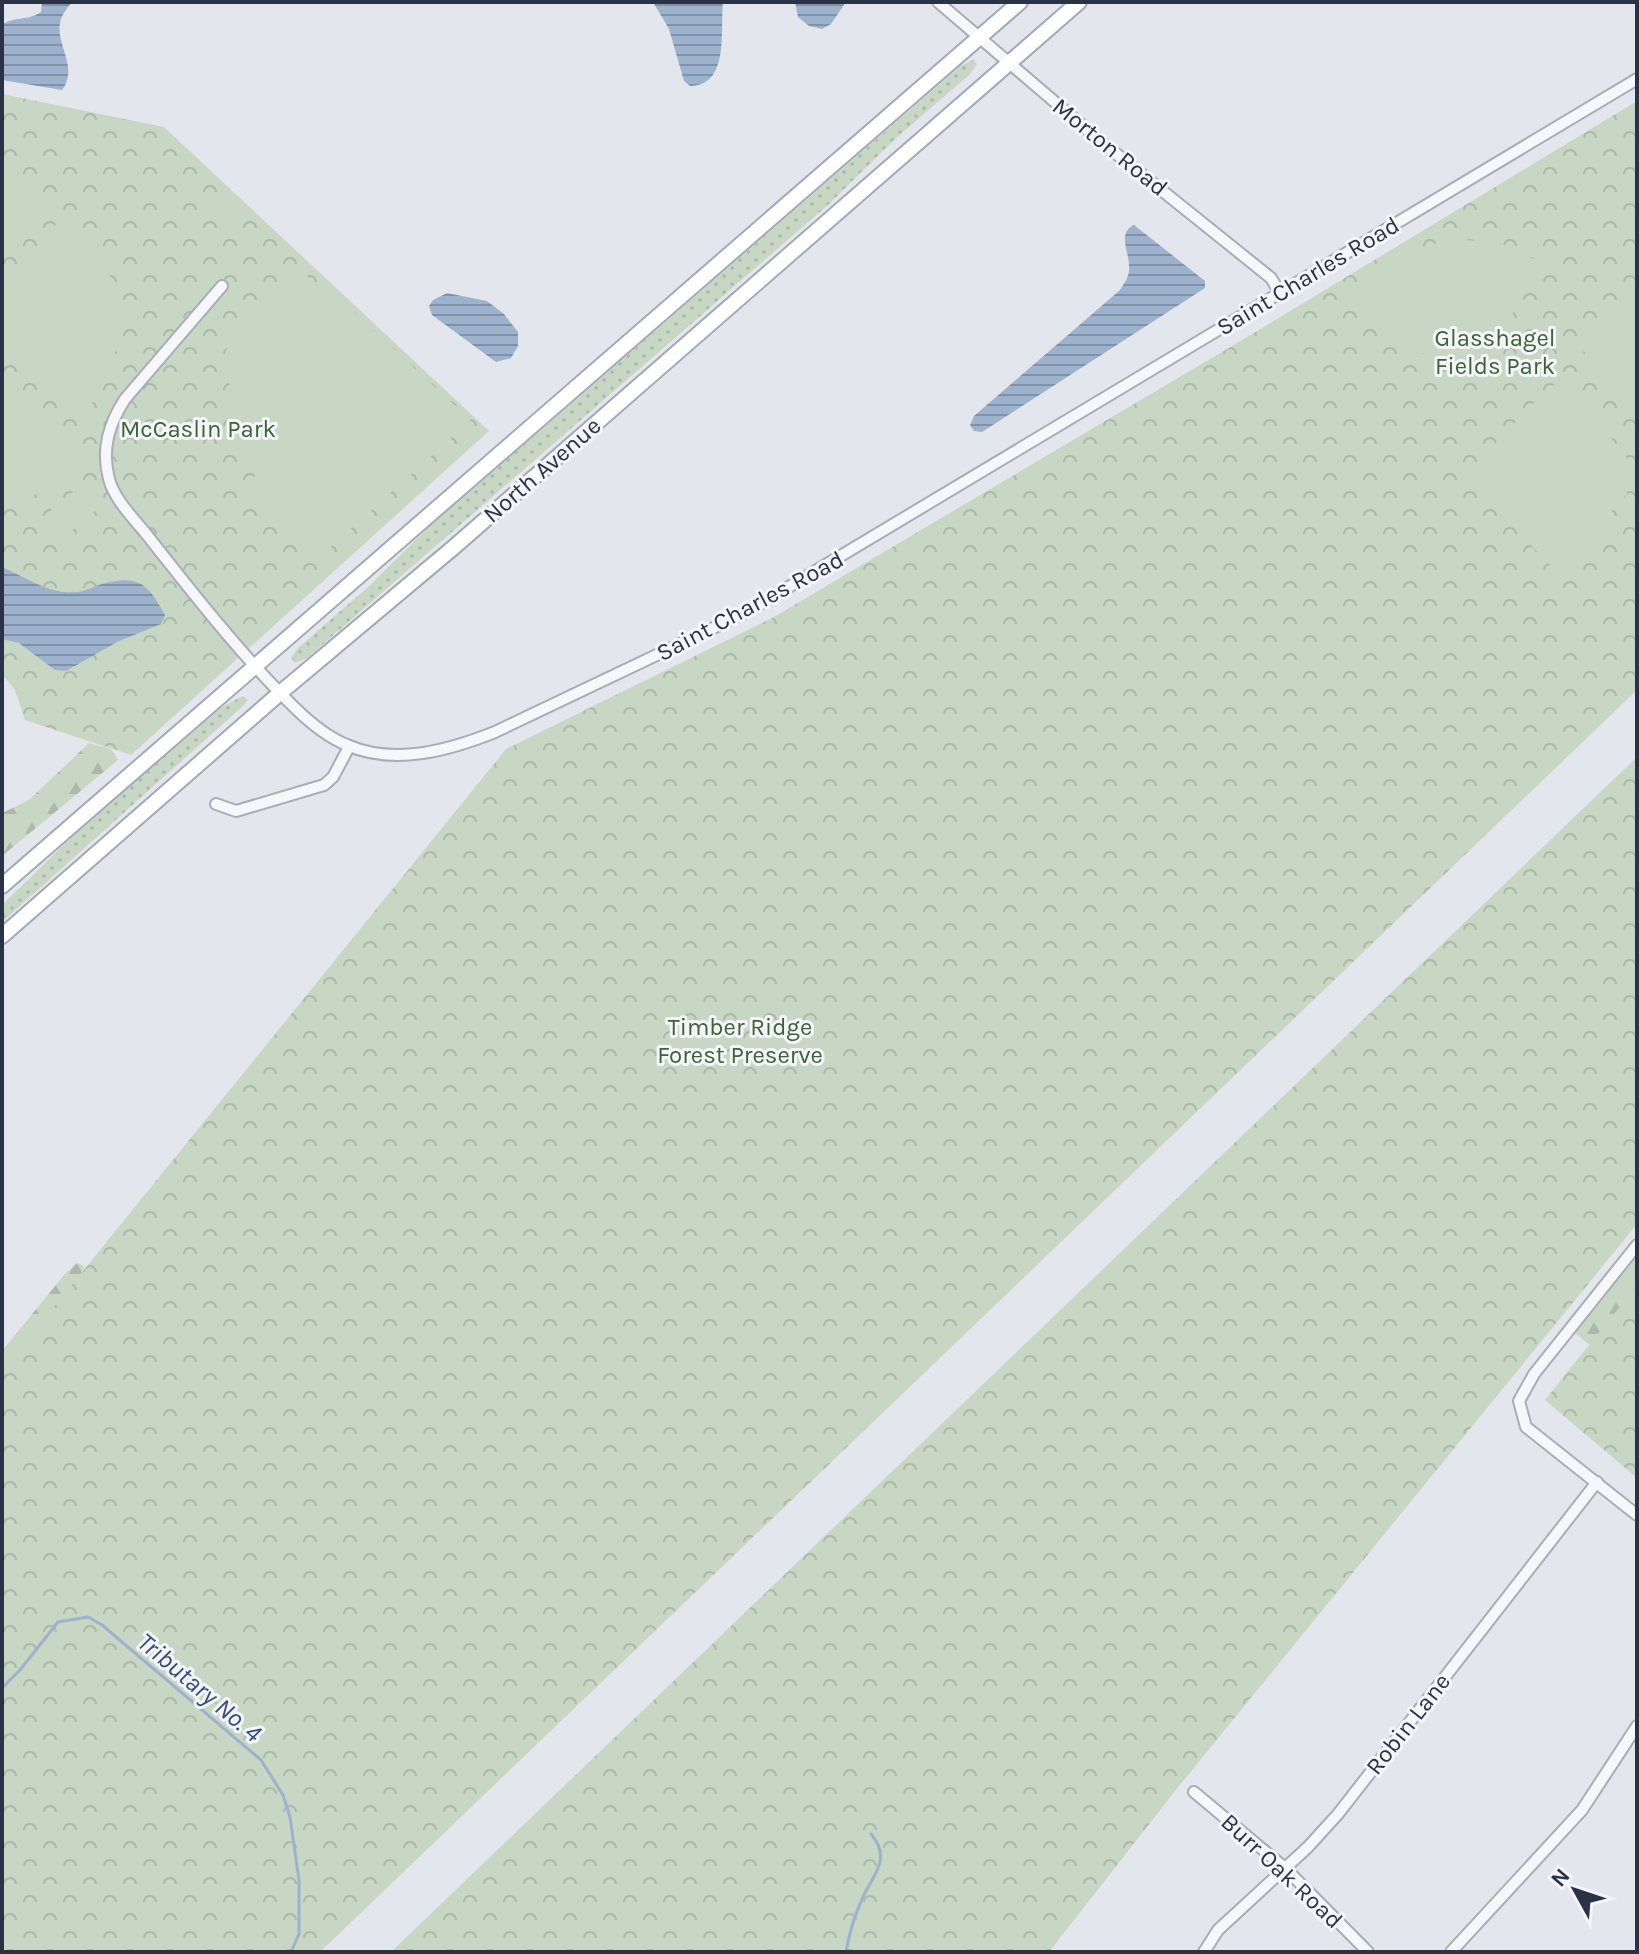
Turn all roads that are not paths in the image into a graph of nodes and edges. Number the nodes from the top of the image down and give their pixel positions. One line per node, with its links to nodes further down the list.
1 (938, 2): 4 (street, Morton Road)
2 (1020, 2): 4 (main road, North Avenue)
3 (1079, 2): 5 (main road, North Avenue)
4 (978, 37): 5 (street, Morton Road); 9 (main road, North Avenue)
5 (1009, 63): 8 (street, Morton Road); 10 (main road, North Avenue)
6 (1637, 79): 8 (street, Saint Charles Road)
7 (222, 286): 9 (street, Saint Charles Road)
8 (1280, 293): 11 (street, Saint Charles Road)
9 (257, 665): 10 (street, Saint Charles Road); 13 (main road, North Avenue)
10 (280, 693): 11 (street, Saint Charles Road); 14 (main road, North Avenue)
11 (349, 747): 12 (street)
12 (216, 804)
13 (2, 886)
14 (2, 936)
15 (1637, 1245): 16 (street)
16 (1597, 1482): 17 (street); 20 (street, Robin Lane)
17 (1637, 1515)
18 (1637, 1726): 23 (street)
19 (1194, 1792): 20 (street, Burr Oak Road)
20 (1285, 1868): 21 (street, Robin Lane); 22 (street, Burr Oak Road)
21 (1204, 1952)
22 (1368, 1952)
23 (1451, 1952)

